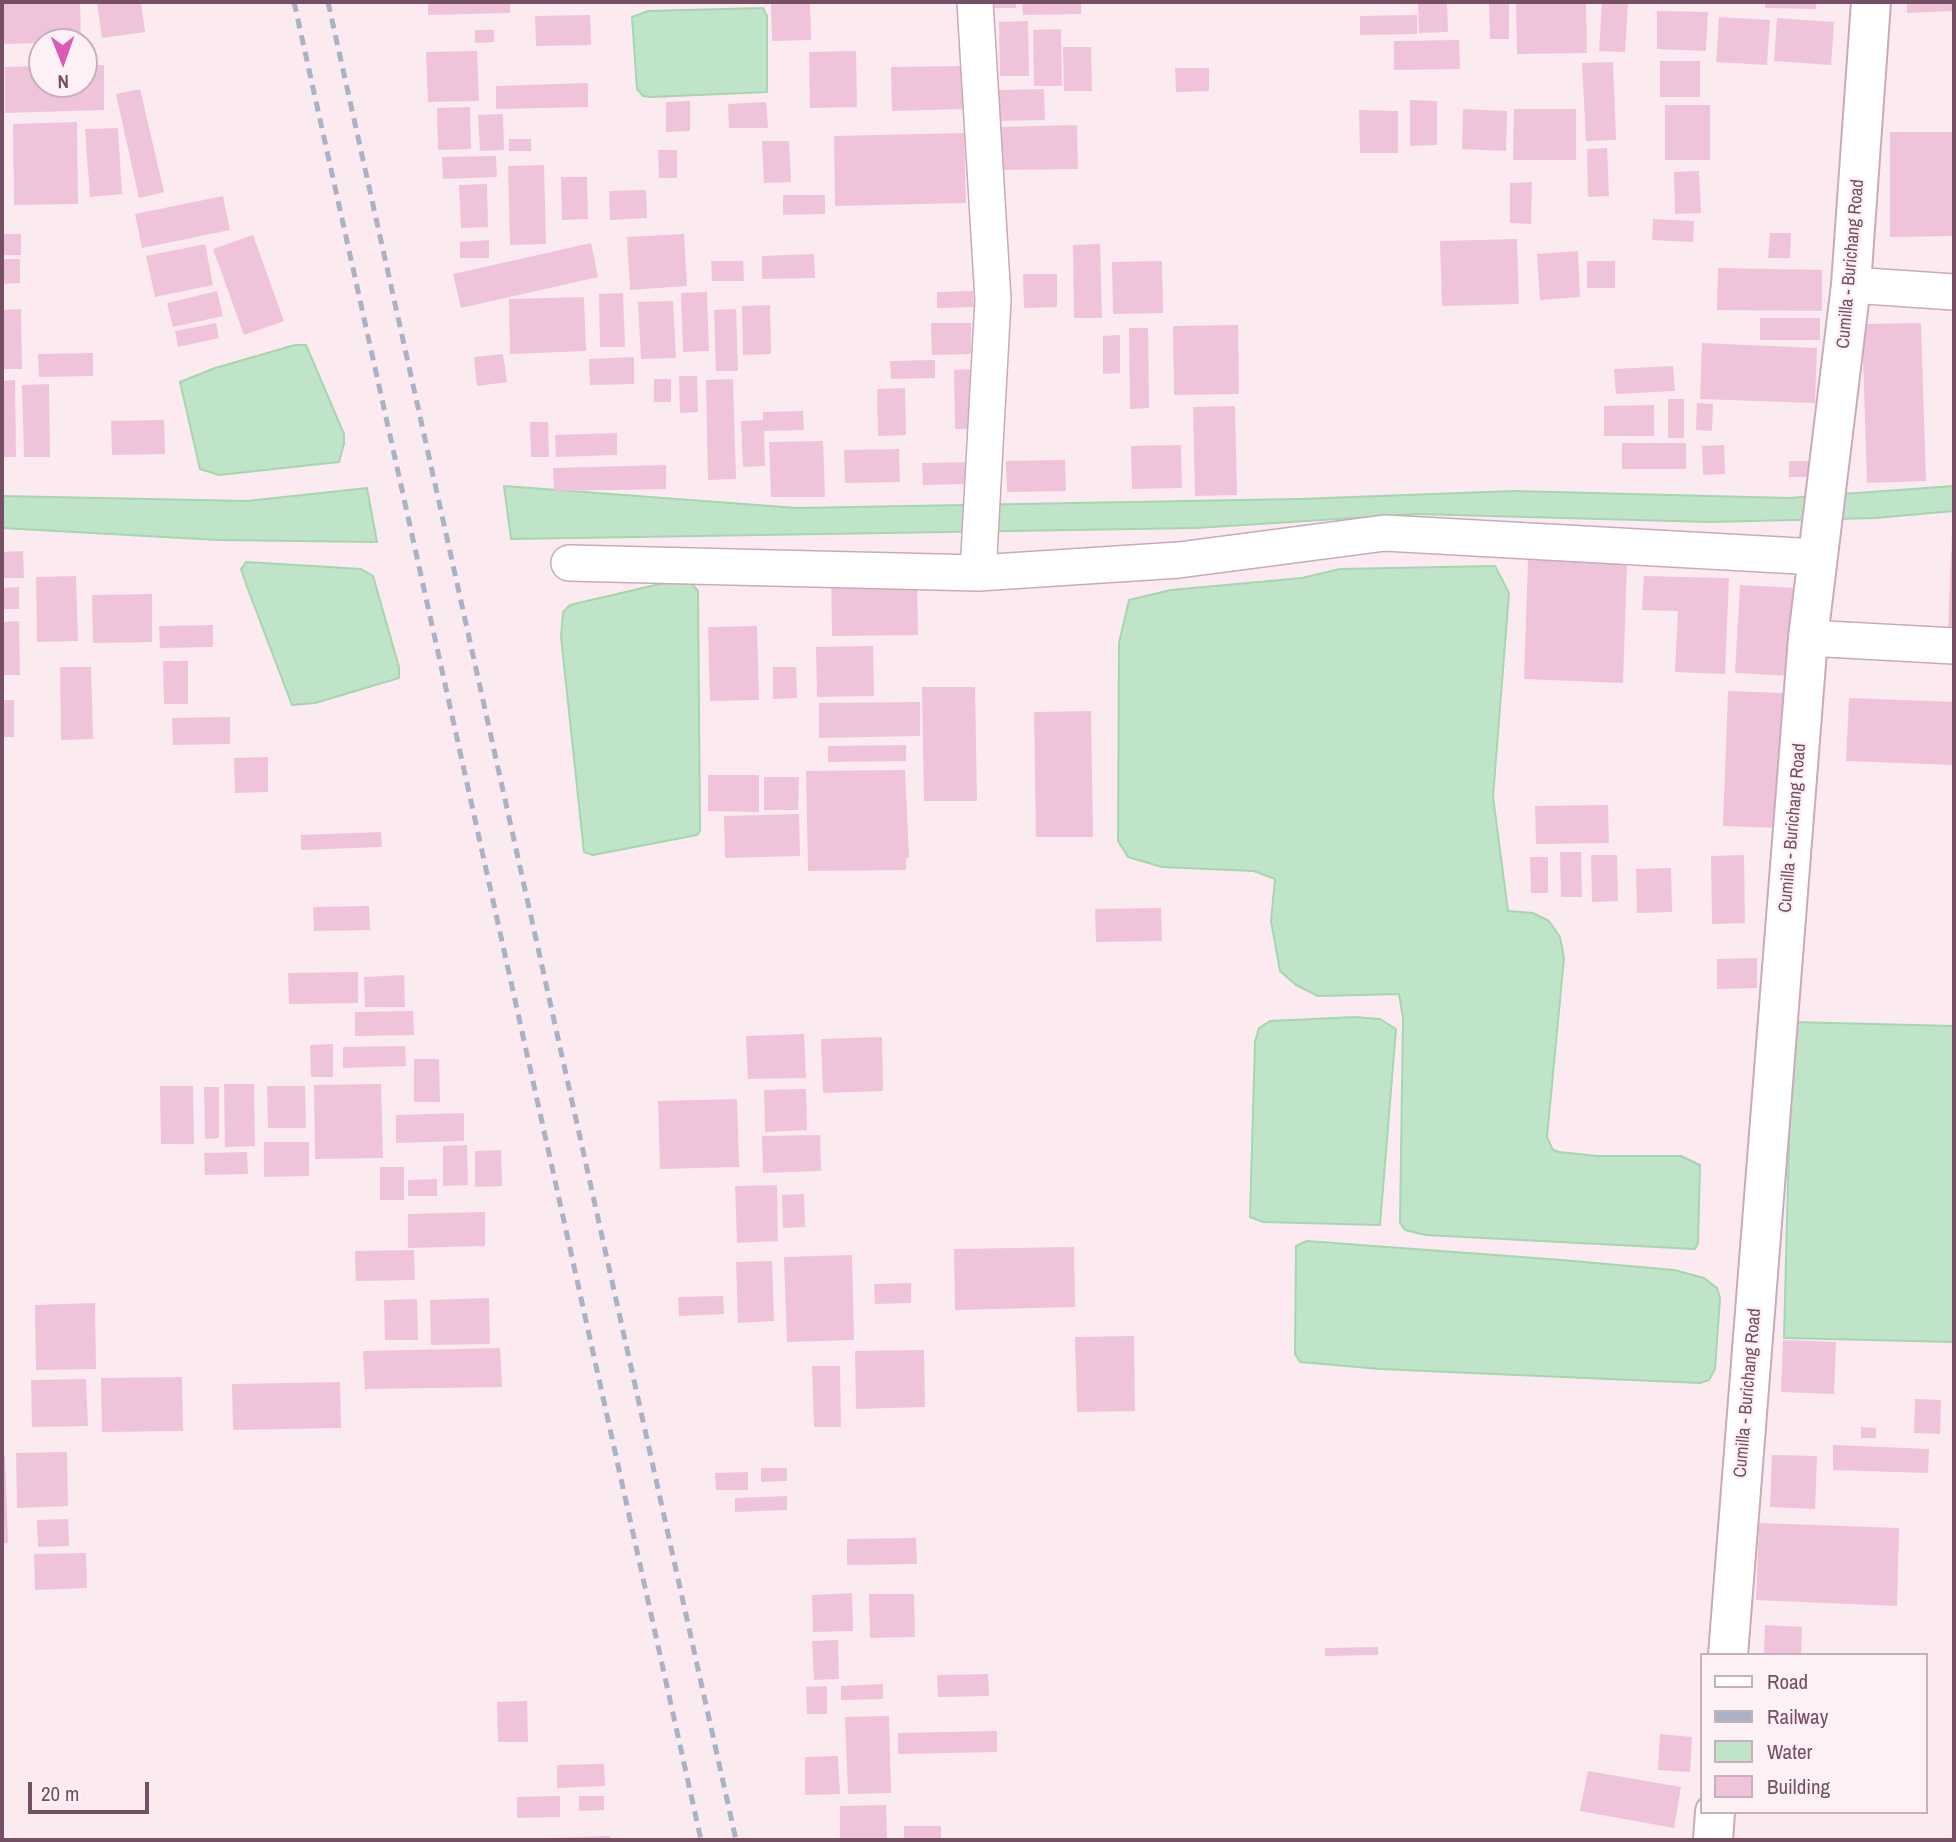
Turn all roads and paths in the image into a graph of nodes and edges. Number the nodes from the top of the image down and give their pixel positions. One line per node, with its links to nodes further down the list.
1 (975, 2): 5 (street)
2 (1871, 2): 3 (main road, Cumilla - Burichang Road)
3 (1851, 285): 4 (street); 6 (main road, Cumilla - Burichang Road)
4 (1954, 292)
5 (979, 556): 6 (street); 7 (street)
6 (1817, 556): 8 (main road, Cumilla - Burichang Road)
7 (569, 563)
8 (1808, 638): 9 (street); 10 (main road, Cumilla - Burichang Road)
9 (1954, 646)
10 (1728, 1653)
11 (1715, 1814): 12 (main road)
12 (1713, 1840)

